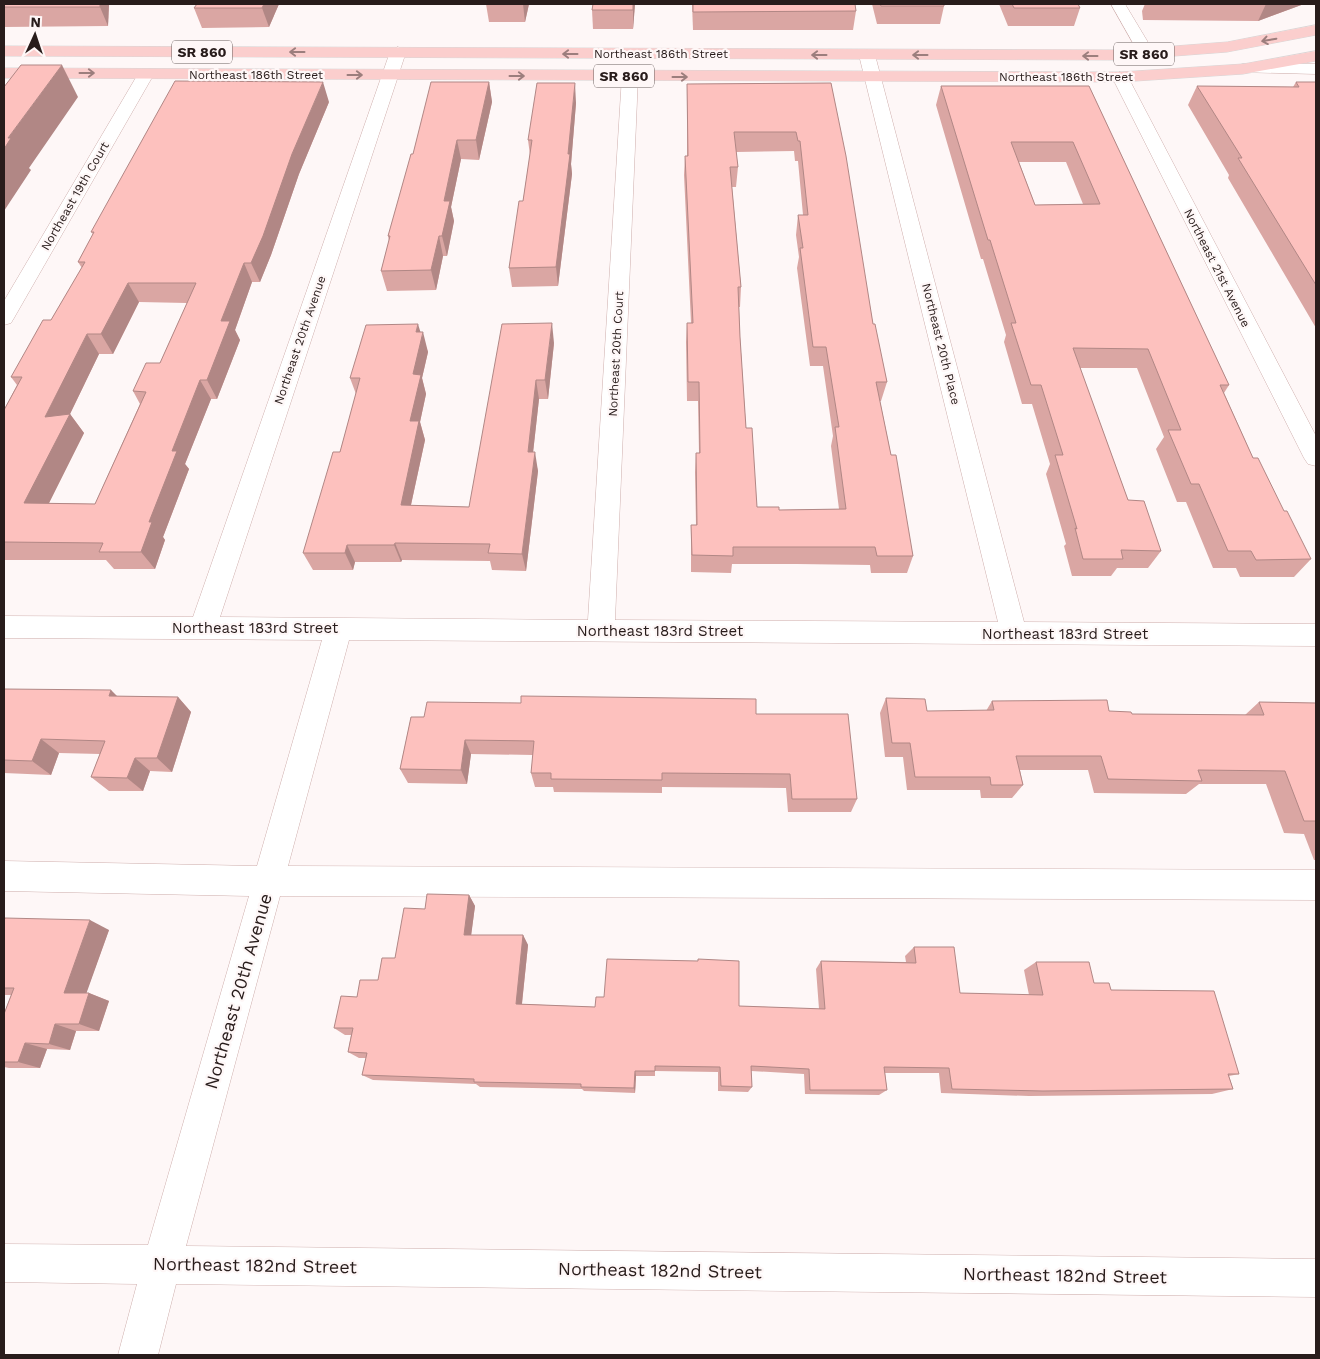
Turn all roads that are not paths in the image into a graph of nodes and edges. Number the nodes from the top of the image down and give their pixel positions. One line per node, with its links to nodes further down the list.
1 (1118, 4): 5 (street)
2 (1316, 30): 5 (main road, Northeast 186th Street / SR 860, one-way to 5)
3 (4, 51): 4 (main road, Northeast 186th Street / SR 860, one-way to 3)
4 (398, 52): 6 (main road, Northeast 186th Street / SR 860, one-way to 4); 11 (street, Northeast 20th Avenue)
5 (1147, 54): 6 (main road, Northeast 186th Street / SR 860, one-way to 6); 15 (main road)
6 (868, 55): 14 (street, Northeast 20th Place)
7 (1315, 66): 8 (street)
8 (1243, 69): 13 (main road, Northeast 186th Street / SR 860)
9 (4, 74): 10 (main road, Northeast 186th Street / SR 860, one-way to 10)
10 (146, 74): 11 (main road, Northeast 186th Street / SR 860, one-way to 11); 16 (street, Northeast 19th Court)
11 (390, 76): 12 (main road, Northeast 186th Street / SR 860, one-way to 12); 19 (street, Northeast 20th Avenue)
12 (630, 76): 14 (main road, Northeast 186th Street / SR 860, one-way to 14); 21 (street, Northeast 20th Court)
13 (1120, 77): 15 (main road, Northeast 186th Street / SR 860); 17 (street, Northeast 21st Avenue)
14 (873, 78): 15 (main road, Northeast 186th Street / SR 860); 22 (street, Northeast 20th Place)
15 (1066, 78)
16 (4, 318)
17 (1316, 458)
18 (4, 627): 19 (street, Northeast 183rd Street)
19 (203, 628): 20 (street, Northeast 183rd Street)
20 (339, 628): 21 (street, Northeast 183rd Street); 25 (street, Northeast 20th Avenue)
21 (601, 631): 22 (street, Northeast 183rd Street)
22 (1014, 634): 23 (street, Northeast 183rd Street)
23 (1316, 635)
24 (4, 876): 25 (street)
25 (268, 881): 26 (street); 28 (street, Northeast 20th Avenue)
26 (1316, 885)
27 (4, 1263): 28 (street, Northeast 182nd Street)
28 (162, 1263): 29 (street, Northeast 182nd Street); 30 (street, Northeast 20th Avenue)
29 (1316, 1278)
30 (138, 1355)

